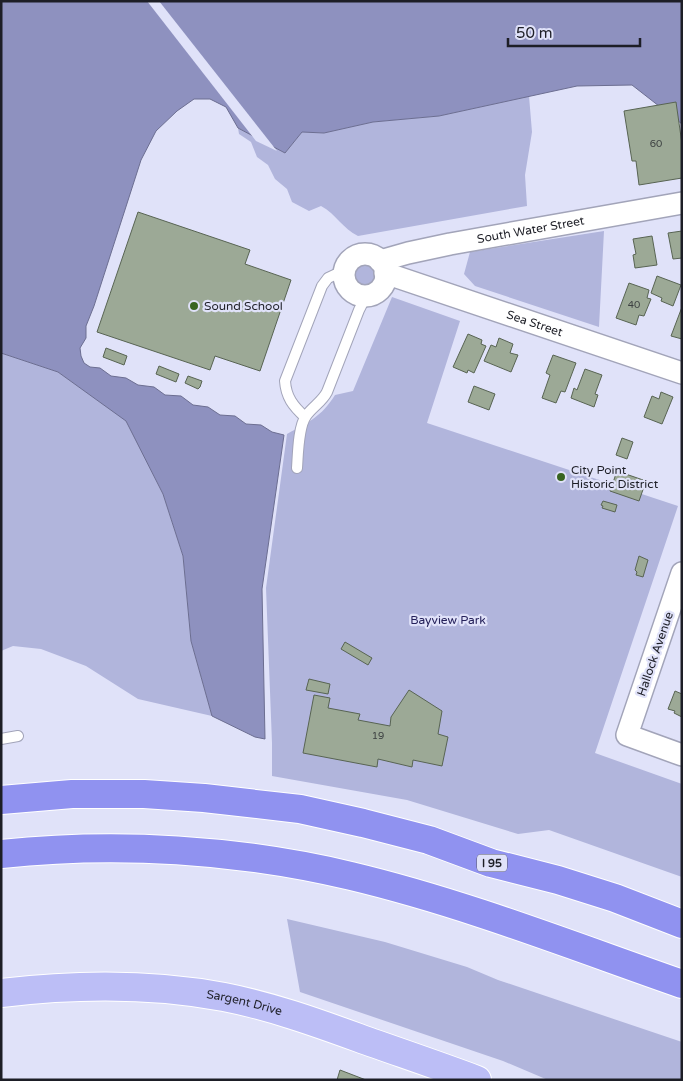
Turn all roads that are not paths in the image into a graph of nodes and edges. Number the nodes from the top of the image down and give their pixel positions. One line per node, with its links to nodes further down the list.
1 (682, 203): 2 (street, South Water Street)
2 (383, 267): 3 (street); 4 (street); 5 (street, Sea Street)
3 (345, 270): 4 (street); 6 (lane)
4 (366, 296): 6 (lane)
5 (682, 373)
6 (305, 417): 7 (lane)
7 (297, 468)
8 (682, 573): 11 (street, Hallock Avenue)
9 (18, 736): 10 (lane)
10 (1, 739)
11 (682, 754)
12 (1, 800): 14 (highway, I 95)
13 (1, 854): 15 (highway)
14 (682, 924)
15 (682, 984)
16 (1, 993): 17 (main road, Sargent Drive)
17 (477, 1080)

